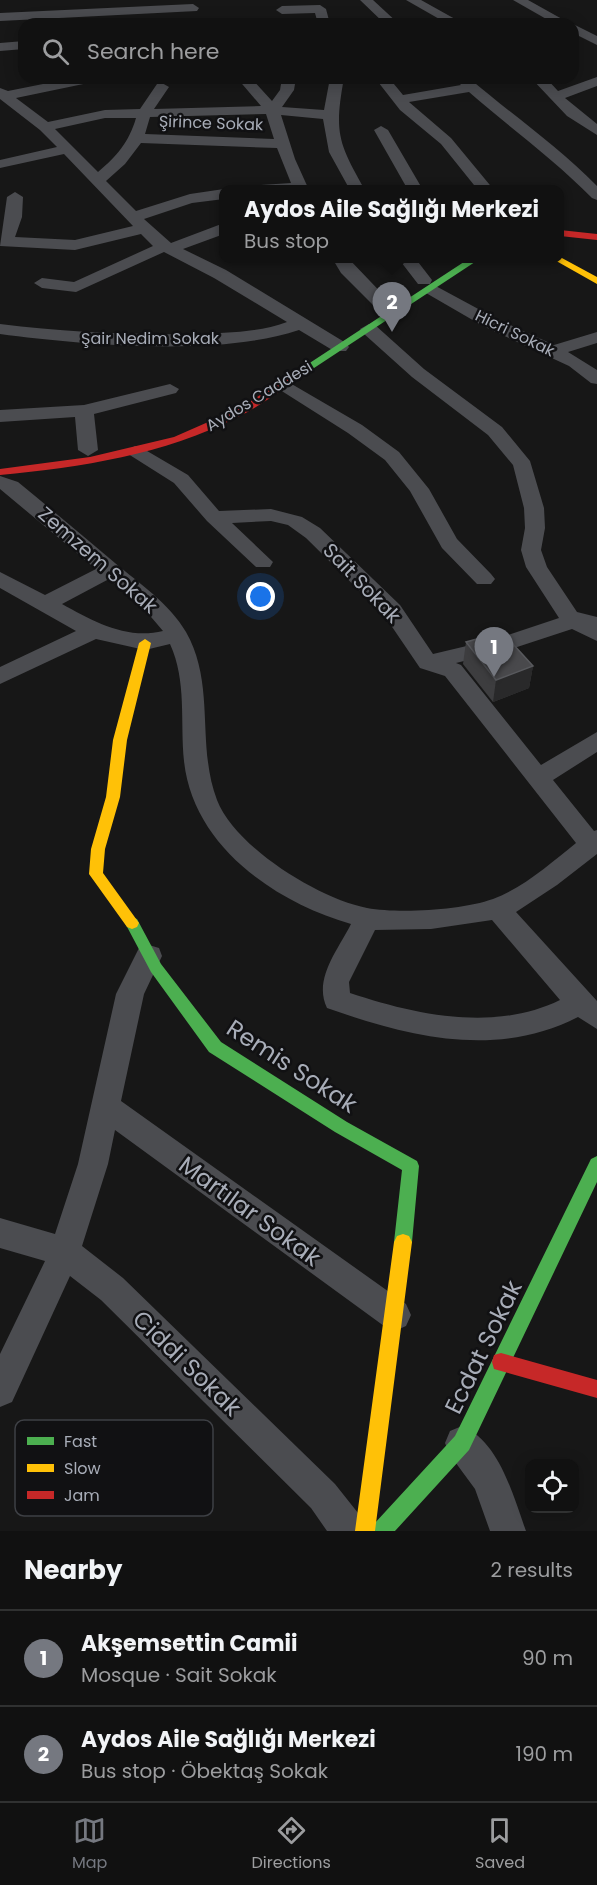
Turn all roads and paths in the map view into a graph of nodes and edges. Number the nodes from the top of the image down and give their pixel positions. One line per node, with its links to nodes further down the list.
1 (366, 0): 9 (street)
2 (412, 0): 10 (street)
3 (519, 0): 11 (street)
4 (279, 5): 8 (street)
5 (85, 6): 6 (street); 7 (street)
6 (194, 8)
7 (0, 17)
8 (322, 18)
9 (386, 18)
10 (446, 18)
11 (554, 18)
12 (579, 31): 13 (street)
13 (597, 41)
14 (18, 46): 15 (street)
15 (0, 47)
16 (597, 81): 27 (street)
17 (59, 84): 26 (street)
18 (249, 84): 29 (street)
19 (288, 84): 29 (street)
20 (336, 84): 31 (street)
21 (387, 84): 28 (street)
22 (463, 84): 28 (street)
23 (468, 84): 45 (street)
24 (544, 84): 27 (street)
25 (162, 87): 30 (street)
26 (2, 94): 32 (street)
27 (557, 96): 34 (street)
28 (399, 100): 43 (street)
29 (272, 110): 30 (street); 31 (street); 36 (street)
30 (144, 113): 32 (street); 35 (street)
31 (330, 115): 41 (street)
32 (45, 127): 37 (street)
33 (381, 130): 42 (street)
34 (597, 131)
35 (137, 138): 36 (street, Şirince Sokak); 39 (street)
36 (283, 144): 40 (street)
37 (68, 149): 38 (street); 39 (street)
38 (0, 164)
39 (98, 180): 47 (street)
40 (300, 185)
41 (356, 185)
42 (414, 185)
43 (484, 185)
44 (219, 195): 47 (street)
45 (597, 195)
46 (15, 197): 53 (street)
47 (140, 223): 53 (street); 54 (street)
48 (564, 225): 49 (main road)
49 (597, 228)
50 (219, 230): 54 (street)
51 (564, 233): 52 (main road)
52 (597, 237)
53 (3, 241)
54 (168, 248): 61 (street); 64 (street)
55 (343, 263): 63 (street)
56 (410, 263): 62 (street)
57 (448, 263): 62 (main road, Aydos Caddesi)
58 (468, 263): 62 (main road, Aydos Caddesi)
59 (564, 263): 60 (main road)
60 (597, 281)
61 (42, 283)
62 (428, 285): 63 (main road, Aydos Caddesi); 66 (main road, Aydos Caddesi); 69 (street, Hicri Sokak)
63 (384, 307): 68 (main road, Aydos Caddesi)
64 (299, 324): 65 (street, Şair Nedim Sokak); 68 (street)
65 (0, 328)
66 (369, 328): 68 (main road, Aydos Caddesi); 86 (street)
67 (597, 337): 69 (street)
68 (333, 345): 71 (main road, Aydos Caddesi); 75 (main road, Aydos Caddesi)
69 (551, 352): 70 (street, Hicri Sokak)
70 (597, 379)
71 (283, 384): 76 (main road, Aydos Caddesi); 84 (street)
72 (170, 389): 73 (street)
73 (84, 411): 74 (street); 75 (street)
74 (0, 416)
75 (88, 450): 77 (main road, Aydos Caddesi)
76 (135, 452): 78 (main road, Aydos Caddesi); 80 (street)
77 (0, 460)
78 (0, 472)
79 (0, 482): 82 (street, Zemzem Sokak)
80 (214, 517): 81 (street); 91 (street, Sait Sokak)
81 (263, 562)
82 (110, 570): 85 (street); 89 (street, Zemzem Sokak)
83 (0, 579): 85 (street)
84 (484, 579)
85 (44, 604): 87 (street)
86 (586, 620): 88 (street); 91 (street)
87 (94, 631): 90 (street); 92 (street)
88 (597, 634)
89 (176, 635): 90 (street); 97 (street, Zemzem Sokak)
90 (145, 643): 98 (main road, Remis Sokak)
91 (428, 663): 94 (street)
92 (0, 676)
93 (597, 741): 94 (street)
94 (538, 778): 95 (street)
95 (594, 842): 96 (street, Zemzem Sokak)
96 (498, 909): 97 (street, Zemzem Sokak); 99 (street)
97 (367, 919): 99 (street)
98 (149, 956): 100 (street); 104 (main road, Remis Sokak)
99 (589, 1010)
100 (106, 1107): 103 (street); 104 (street, Martılar Sokak)
101 (597, 1164): 105 (main road, Ecdat Sokak)
102 (0, 1233): 103 (street, Ciddi Sokak)
103 (65, 1252): 107 (street); 109 (street, Ciddi Sokak)
104 (395, 1315): 110 (main road, Remis Sokak)
105 (501, 1362): 106 (main road); 108 (main road, Ecdat Sokak)
106 (597, 1389)
107 (0, 1390)
108 (462, 1443): 111 (main road, Ecdat Sokak); 112 (street)
109 (349, 1531)
110 (365, 1531)
111 (381, 1531)
112 (508, 1531)

